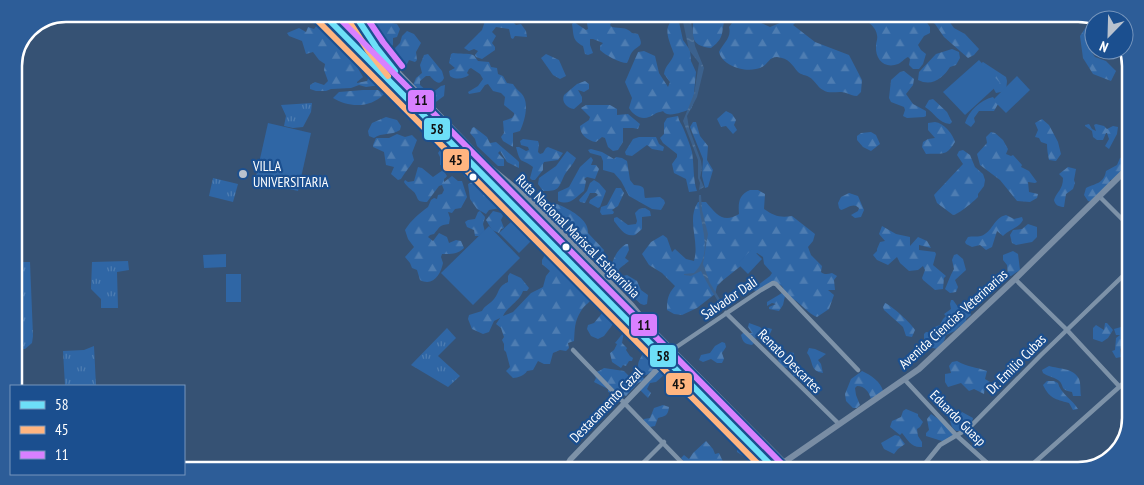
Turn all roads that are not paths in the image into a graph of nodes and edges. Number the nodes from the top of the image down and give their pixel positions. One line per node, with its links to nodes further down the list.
1 (332, 23): 12 (highway, Ruta Nacional Mariscal Estigarribia)
2 (360, 23): 11 (highway, Ruta Nacional Mariscal Estigarribia)
3 (1121, 175): 4 (main road, Avenida Ciencias Veterinarias)
4 (1100, 197): 5 (street); 7 (main road, Avenida Ciencias Veterinarias)
5 (1121, 218)
6 (1122, 277): 9 (street, Dr. Emilio Cubas)
7 (1015, 279): 9 (street); 14 (main road, Avenida Ciencias Veterinarias)
8 (726, 313): 11 (street, Salvador Dali); 13 (street, Salvador Dali); 18 (street, Renato Descartes)
9 (1067, 330): 16 (street); 19 (street, Dr. Emilio Cubas)
10 (573, 350): 17 (street)
11 (672, 350): 25 (highway, Ruta Nacional Mariscal Estigarribia)
12 (667, 359): 17 (street, Destacamento Cazal); 24 (highway, Ruta Nacional Mariscal Estigarribia)
13 (858, 370)
14 (906, 380): 18 (main road, Avenida Ciencias Veterinarias); 19 (street, Eduardo Guasp)
15 (1122, 384): 16 (street)
16 (1119, 386): 28 (street)
17 (625, 403): 20 (street); 21 (street, Destacamento Cazal)
18 (839, 424): 25 (main road, Avenida Ciencias Veterinarias)
19 (956, 435): 26 (street, Dr. Emilio Cubas); 27 (street, Eduardo Guasp)
20 (664, 442): 22 (street); 23 (street)
21 (569, 462)
22 (644, 462)
23 (682, 462)
24 (767, 462)
25 (782, 462)
26 (926, 462)
27 (986, 462)
28 (1035, 462)

